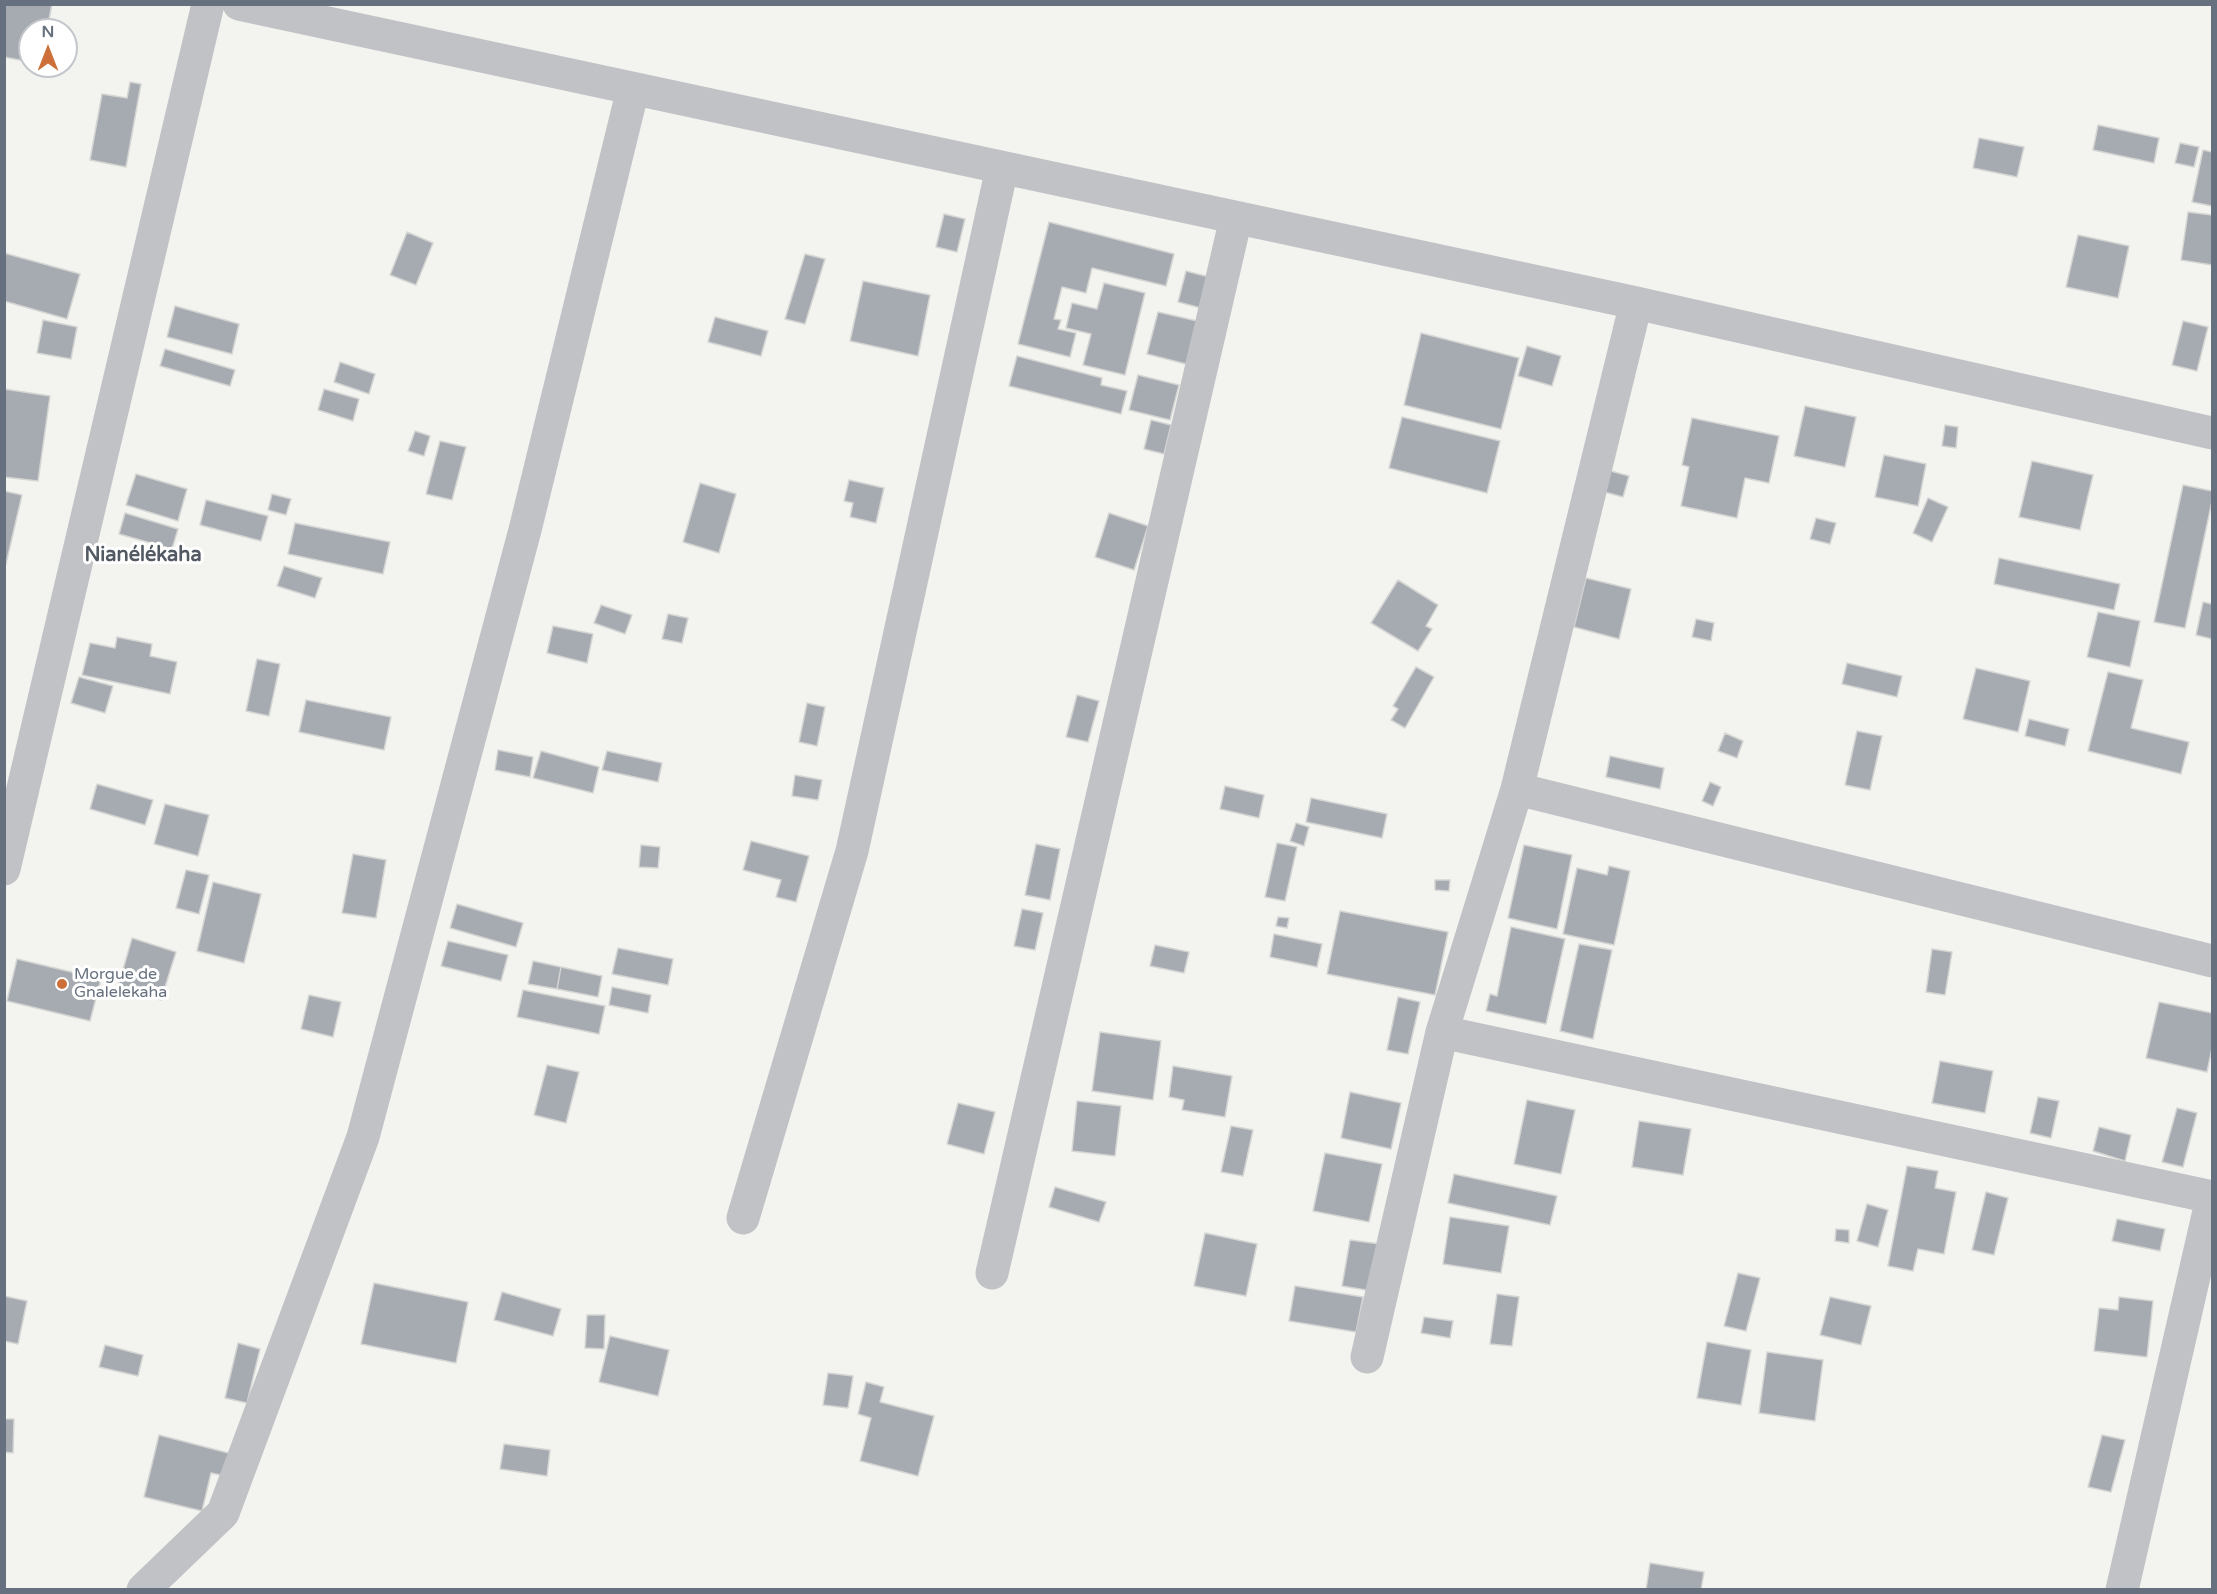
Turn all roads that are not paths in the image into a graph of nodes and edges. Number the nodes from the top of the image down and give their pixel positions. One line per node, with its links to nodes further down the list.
1 (208, 4): 9 (street)
2 (239, 4): 3 (street)
3 (633, 89): 4 (street); 16 (street)
4 (1002, 168): 5 (street); 13 (street)
5 (1236, 218): 6 (street); 14 (street)
6 (1635, 303): 7 (street); 8 (street)
7 (2212, 434)
8 (1517, 789): 10 (street); 11 (street)
9 (4, 869)
10 (2212, 961)
11 (1442, 1032): 12 (street); 15 (street)
12 (2212, 1197): 17 (street)
13 (742, 1218)
14 (992, 1273)
15 (1367, 1357)
16 (143, 1590)
17 (2122, 1590)

